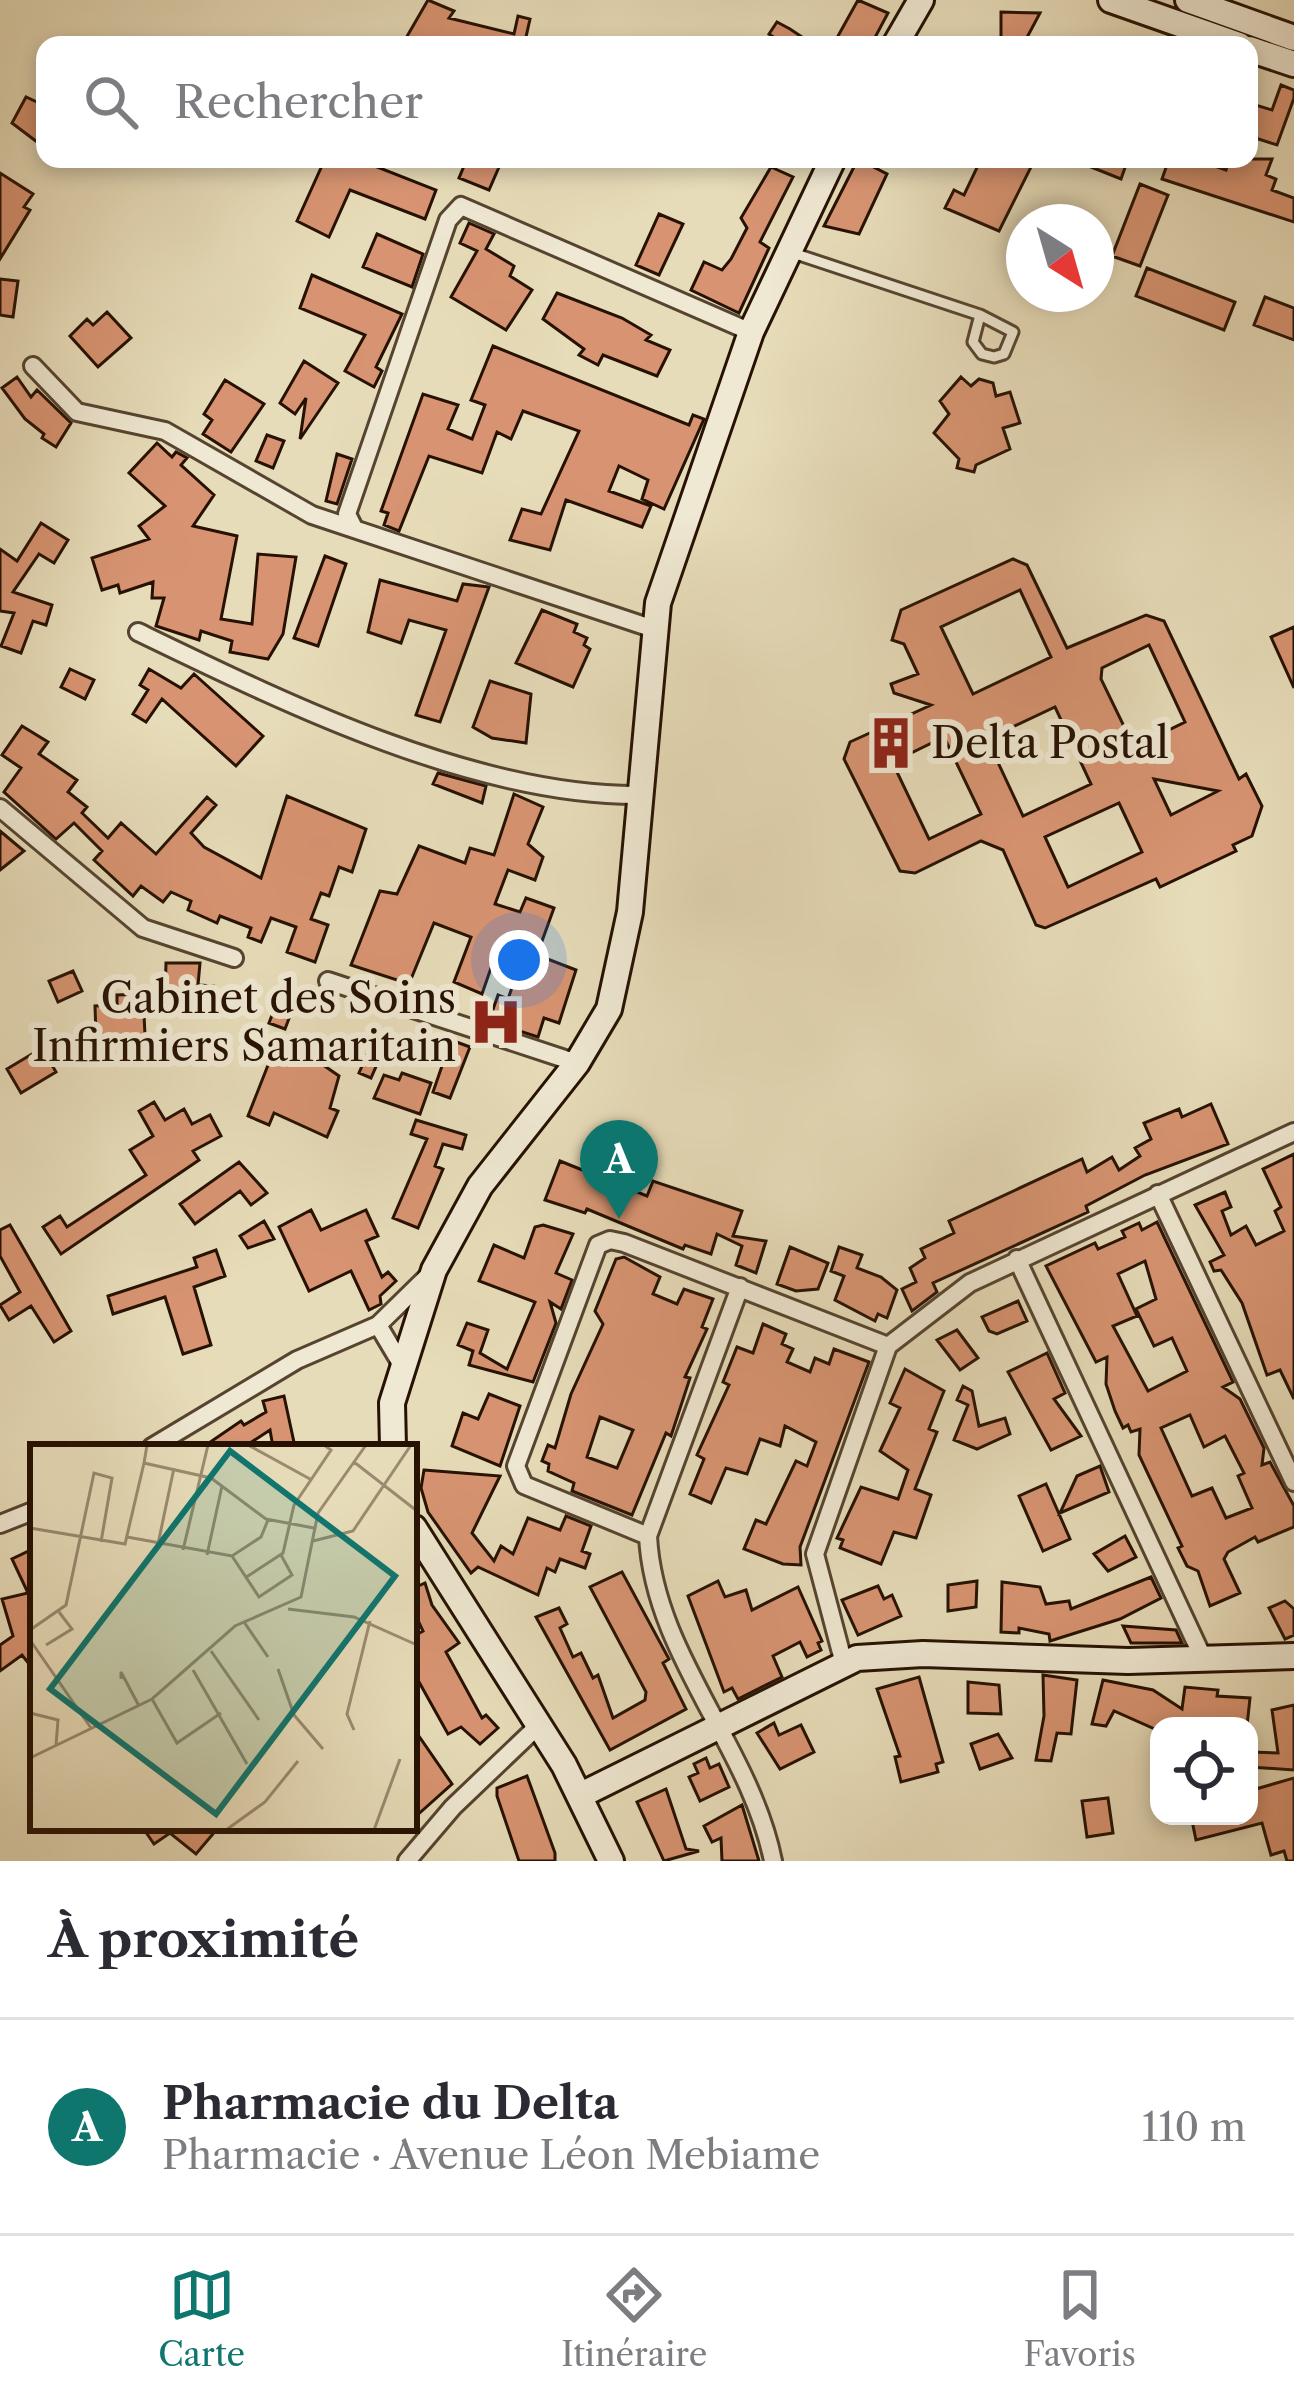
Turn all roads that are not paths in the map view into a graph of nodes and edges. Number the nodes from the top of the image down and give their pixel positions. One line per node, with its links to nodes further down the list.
1 (921, 0): 4 (street)
2 (1111, 0): 5 (street)
3 (1188, 0): 6 (street)
4 (901, 36)
5 (1213, 36)
6 (1294, 38)
7 (1258, 52): 8 (street)
8 (1294, 64)
9 (829, 168): 10 (street)
10 (788, 251): 11 (lane); 12 (street)
11 (980, 314): 11 (lane)
12 (751, 332): 14 (street); 15 (street)
13 (33, 366): 14 (street)
14 (353, 526): 15 (street)
15 (654, 628): 17 (street)
16 (138, 632): 17 (street)
17 (639, 795): 21 (street)
18 (0, 808): 19 (street)
19 (234, 958)
20 (328, 981): 21 (street)
21 (577, 1063): 25 (street)
22 (1294, 1132): 23 (street)
23 (1158, 1194): 24 (street); 32 (street)
24 (1017, 1259): 28 (street); 38 (street)
25 (434, 1270): 27 (street); 29 (street)
26 (740, 1287): 28 (street); 36 (street); 36 (street)
27 (378, 1325): 29 (street); 30 (street)
28 (888, 1346): 39 (street)
29 (403, 1367): 31 (street)
30 (157, 1444)
31 (393, 1444)
32 (1294, 1481)
33 (30, 1512): 34 (street)
34 (0, 1524)
35 (417, 1533): 40 (street)
36 (648, 1536): 41 (street)
37 (1294, 1656): 38 (street)
38 (1204, 1660): 39 (street)
39 (844, 1664): 41 (street)
40 (540, 1724): 42 (street); 43 (street)
41 (716, 1727): 42 (street); 45 (street)
42 (581, 1795): 44 (street)
43 (407, 1861)
44 (611, 1861)
45 (773, 1861)

